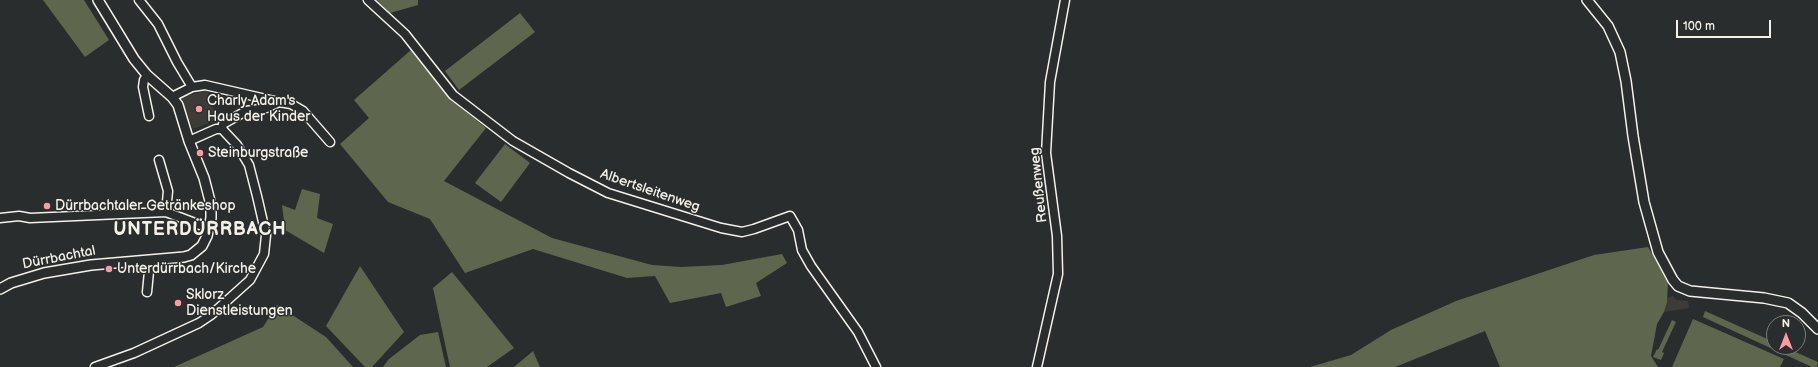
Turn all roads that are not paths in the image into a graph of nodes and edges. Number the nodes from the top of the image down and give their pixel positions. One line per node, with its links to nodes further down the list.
1 (98, 0): 6 (street, Dürrbachtal)
2 (139, 0): 7 (street)
3 (368, 0): 23 (street, Albertsleitenweg)
4 (1065, 0): 24 (street, Reußenweg)
5 (1587, 0): 21 (street)
6 (147, 75): 8 (street, Dürrbachtal); 10 (street)
7 (192, 86): 8 (street); 9 (street)
8 (172, 97): 12 (street, Dürrbachtal)
9 (279, 102): 11 (street); 13 (street)
10 (149, 116)
11 (222, 129): 12 (street); 22 (street)
12 (189, 141): 17 (street, Dürrbachtal)
13 (330, 142)
14 (159, 160): 15 (street)
15 (166, 212): 16 (street); 17 (street)
16 (0, 218)
17 (208, 228): 18 (street, Dürrbachtal)
18 (150, 261): 19 (street, Dürrbachtal); 20 (street)
19 (0, 289)
20 (147, 292)
21 (1818, 329)
22 (95, 367)
23 (876, 367)
24 (1037, 367)

